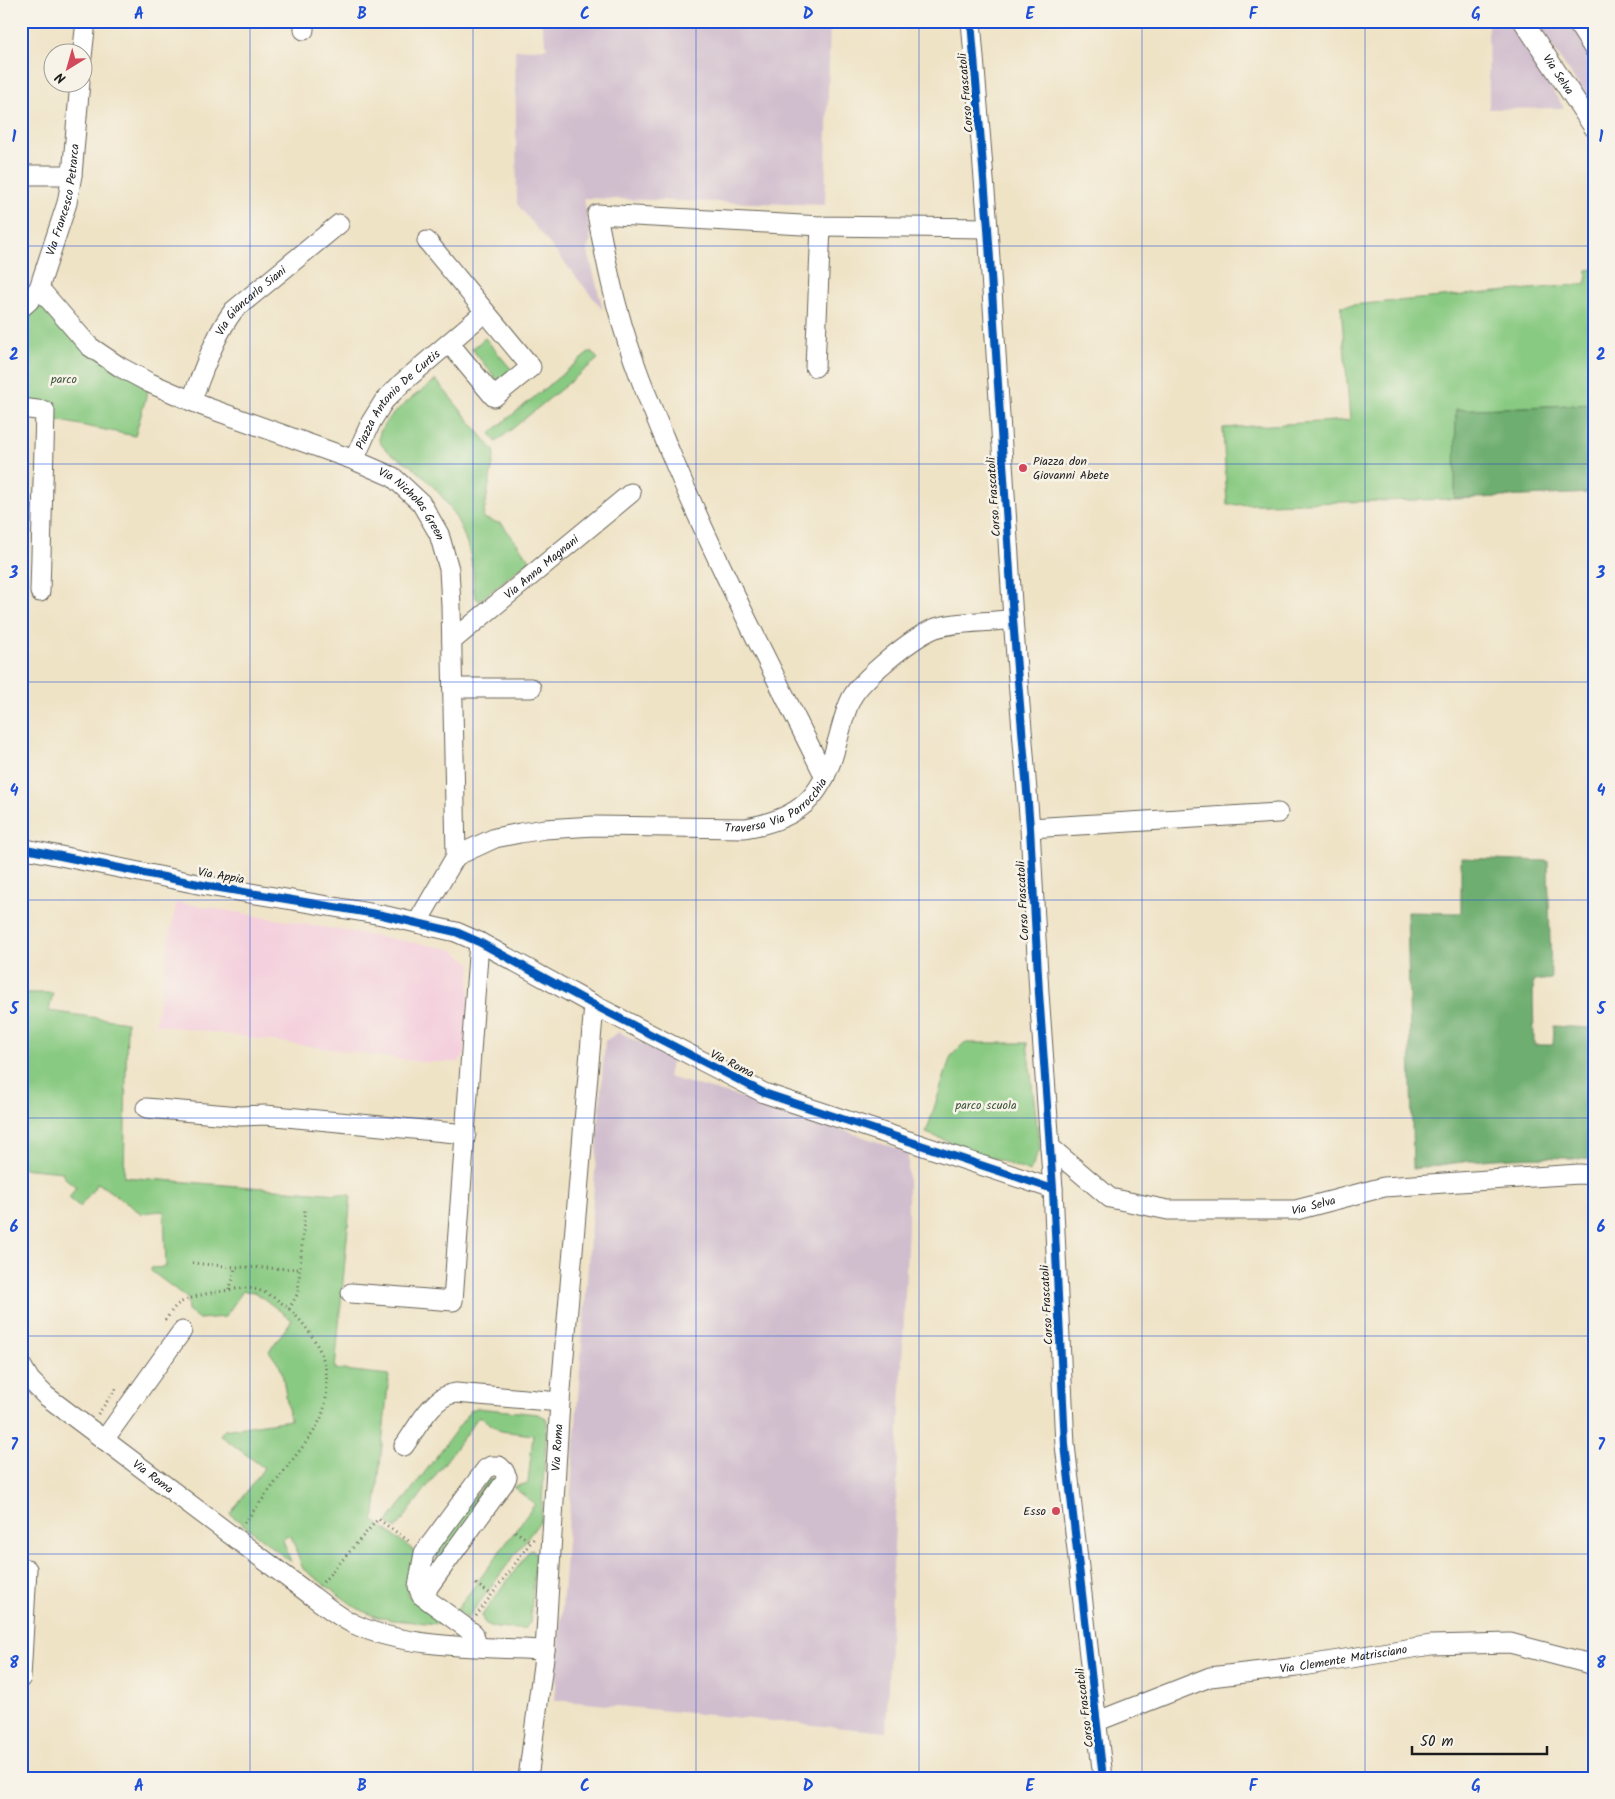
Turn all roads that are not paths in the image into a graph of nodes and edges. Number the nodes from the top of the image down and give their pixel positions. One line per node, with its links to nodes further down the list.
1 (86, 21): 5 (street)
2 (971, 21): 13 (street, Corso Frascatoli)
3 (1523, 21): 8 (street, Via Selva)
4 (1576, 21): 6 (street)
5 (84, 42)
6 (1594, 48)
7 (79, 92): 9 (street, Via Francesco Petrarca)
8 (1594, 128)
9 (72, 175): 10 (street); 15 (street, Via Francesco Petrarca)
10 (21, 176)
11 (339, 224): 19 (street, Via Giancarlo Siani)
12 (821, 226): 13 (street); 18 (street); 28 (street)
13 (988, 228): 24 (street, Corso Frascatoli)
14 (427, 241): 16 (street, Piazza Antonio De Curtis)
15 (28, 300): 19 (street, Via Nicholas Green)
16 (486, 312): 17 (street, Piazza Antonio De Curtis); 17 (street, Piazza Antonio De Curtis)
17 (449, 343): 21 (street, Piazza Antonio De Curtis)
18 (816, 367)
19 (191, 401): 21 (street, Via Nicholas Green)
20 (21, 408): 23 (street)
21 (354, 460): 25 (street, Via Nicholas Green)
22 (631, 492): 25 (street, Via Anna Magnani)
23 (40, 592)
24 (1013, 619): 28 (street, Traversa Via Parrocchia); 30 (street, Corso Frascatoli)
25 (452, 641): 26 (street, Via Nicholas Green)
26 (453, 688): 27 (street); 32 (street, Via Nicholas Green)
27 (531, 688)
28 (825, 777): 32 (street, Traversa Via Parrocchia)
29 (1278, 813): 30 (street)
30 (1030, 828): 38 (street, Corso Frascatoli)
31 (21, 848): 33 (street, Via Appia)
32 (456, 856): 33 (street)
33 (417, 923): 34 (street, Via Roma)
34 (479, 942): 35 (street, Via Roma); 37 (street)
35 (594, 1005): 40 (street, Via Roma); 44 (street, Via Roma)
36 (146, 1108): 37 (street)
37 (466, 1134): 41 (street)
38 (1050, 1143): 39 (street, Via Selva); 40 (street, Corso Frascatoli)
39 (1594, 1175)
40 (1053, 1189): 53 (street, Corso Frascatoli)
41 (351, 1293)
42 (182, 1331): 45 (street)
43 (21, 1365): 45 (street, Via Roma)
44 (560, 1402): 46 (street); 50 (street, Via Roma)
45 (104, 1440): 49 (street, Via Roma)
46 (404, 1446)
47 (27, 1569): 52 (street)
48 (428, 1599): 48 (street); 49 (street)
49 (477, 1646): 50 (street, Via Roma)
50 (545, 1650): 54 (street, Via Roma)
51 (1594, 1665): 53 (street, Via Clemente Matrisciano)
52 (21, 1678)
53 (1098, 1721): 55 (street, Corso Frascatoli)
54 (528, 1778)
55 (1103, 1778)

